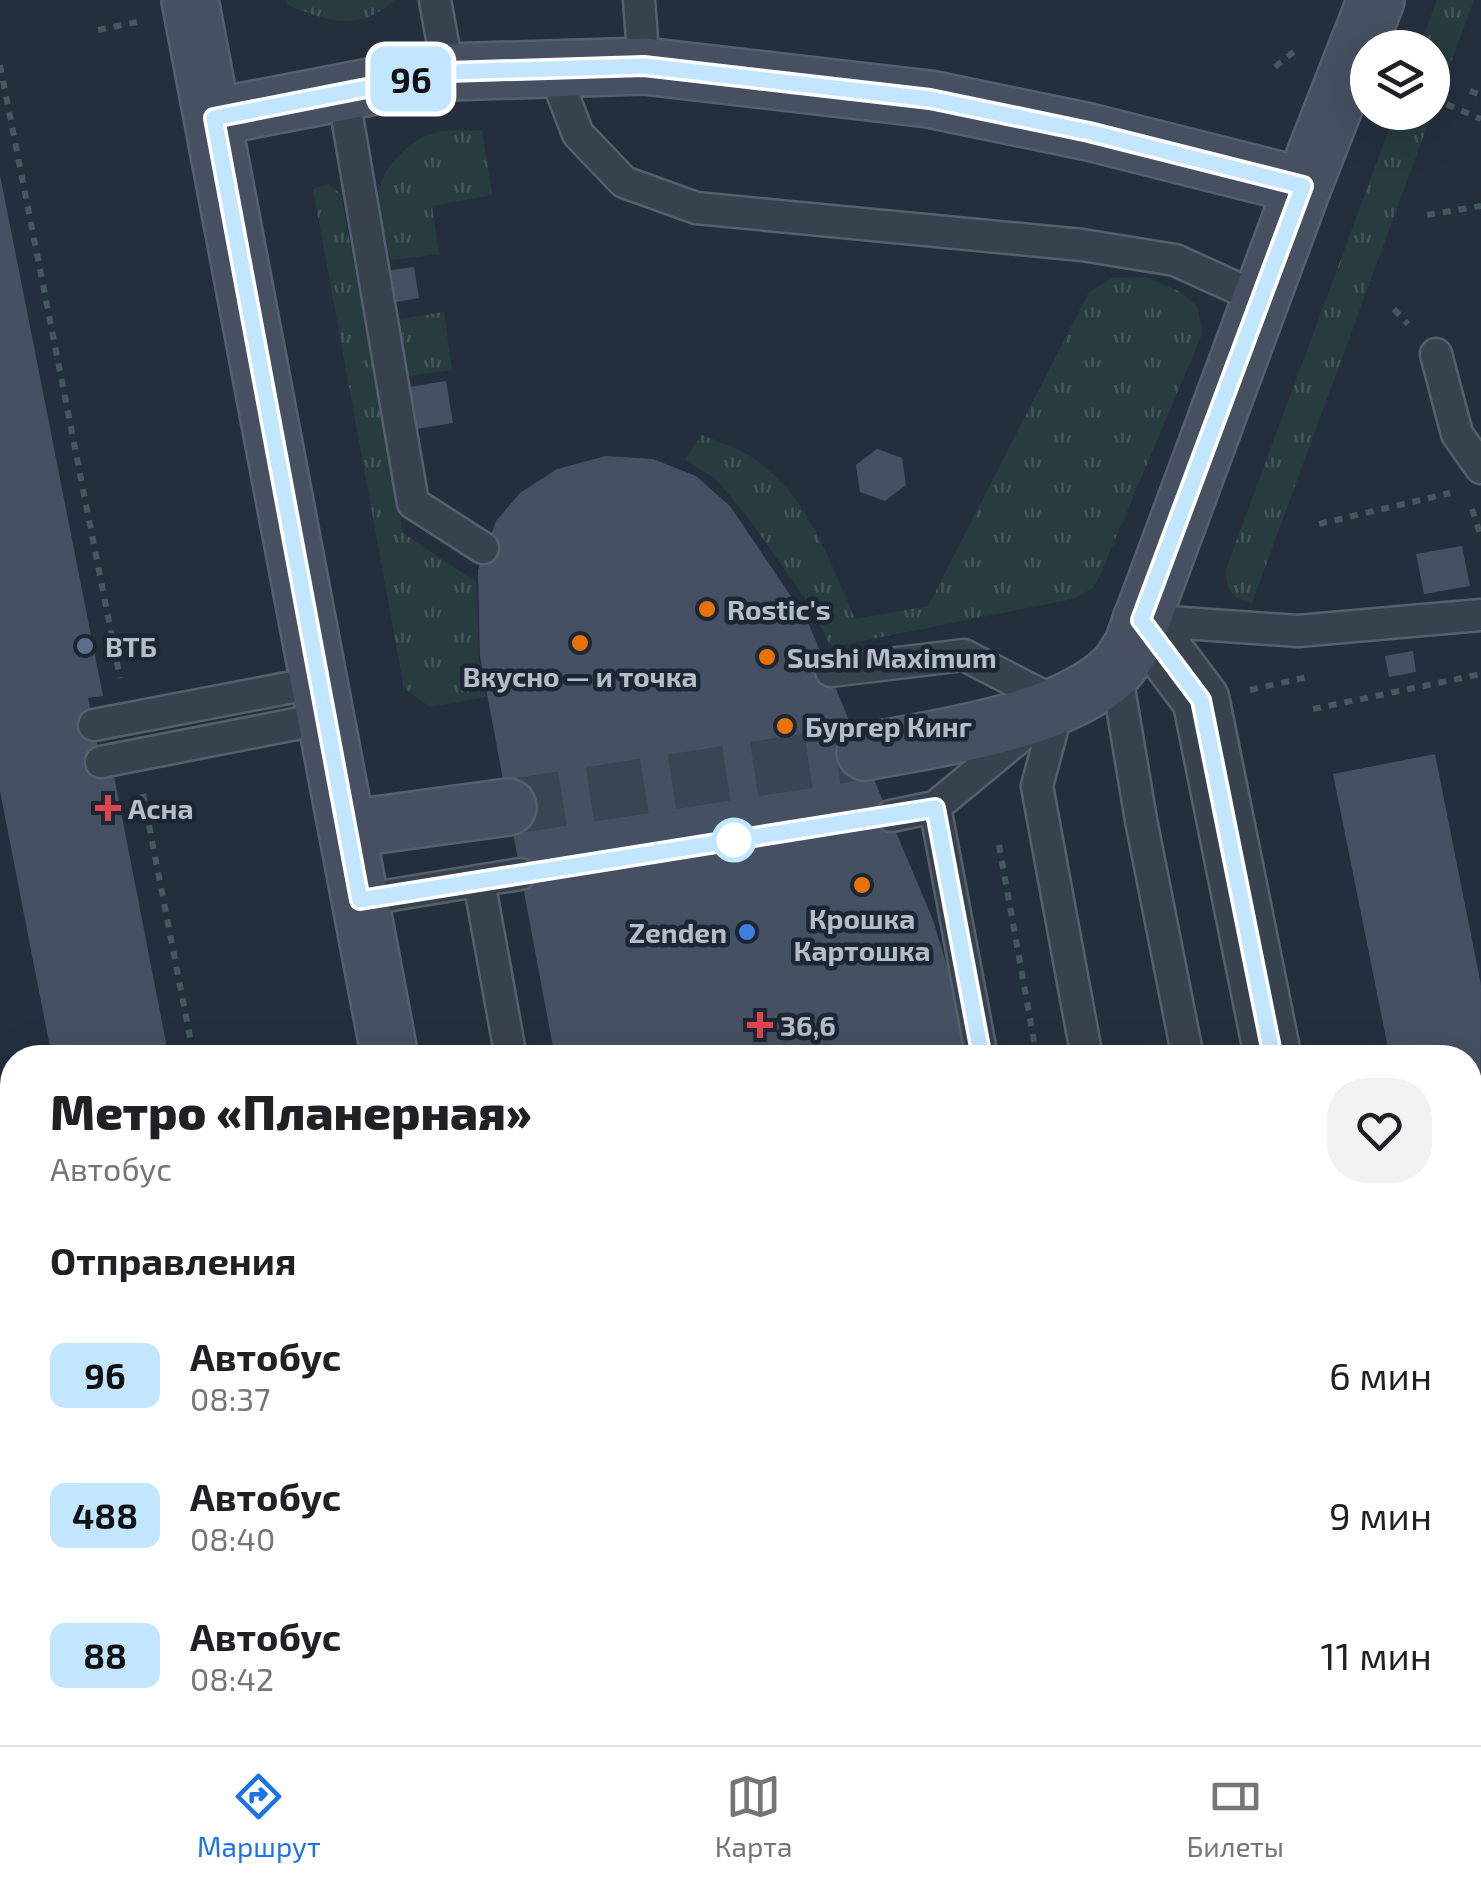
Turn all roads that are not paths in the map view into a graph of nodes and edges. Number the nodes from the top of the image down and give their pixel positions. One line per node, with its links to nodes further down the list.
1 (190, 0): 9 (main road)
2 (435, 0): 7 (lane)
3 (639, 0): 5 (lane)
4 (1376, 0): 10 (main road)
5 (644, 66): 6 (main road); 10 (main road)
6 (553, 69): 7 (main road); 11 (lane)
7 (448, 72): 8 (main road)
8 (343, 93): 9 (main road); 14 (lane)
9 (214, 118): 19 (main road)
10 (1303, 186): 11 (main road)
11 (1261, 300): 16 (main road)
12 (1436, 354): 13 (lane)
13 (1473, 479)
14 (484, 548)
15 (1481, 615): 16 (lane)
16 (1141, 620): 17 (main road); 36 (street)
17 (1116, 670): 20 (main road); 35 (lane)
18 (830, 671): 20 (lane)
19 (323, 700): 21 (lane); 23 (lane); 27 (main road)
20 (1058, 704): 22 (main road); 25 (lane); 34 (lane)
21 (94, 725)
22 (865, 752)
23 (101, 762)
24 (508, 806): 27 (main road)
25 (935, 808): 26 (lane); 33 (lane)
26 (891, 816)
27 (348, 829): 30 (main road)
28 (520, 874): 29 (lane)
29 (478, 881): 30 (lane); 32 (lane)
30 (360, 900): 31 (main road)
31 (388, 1045)
32 (509, 1045)
33 (980, 1045)
34 (1086, 1045)
35 (1185, 1045)
36 (1270, 1045)

